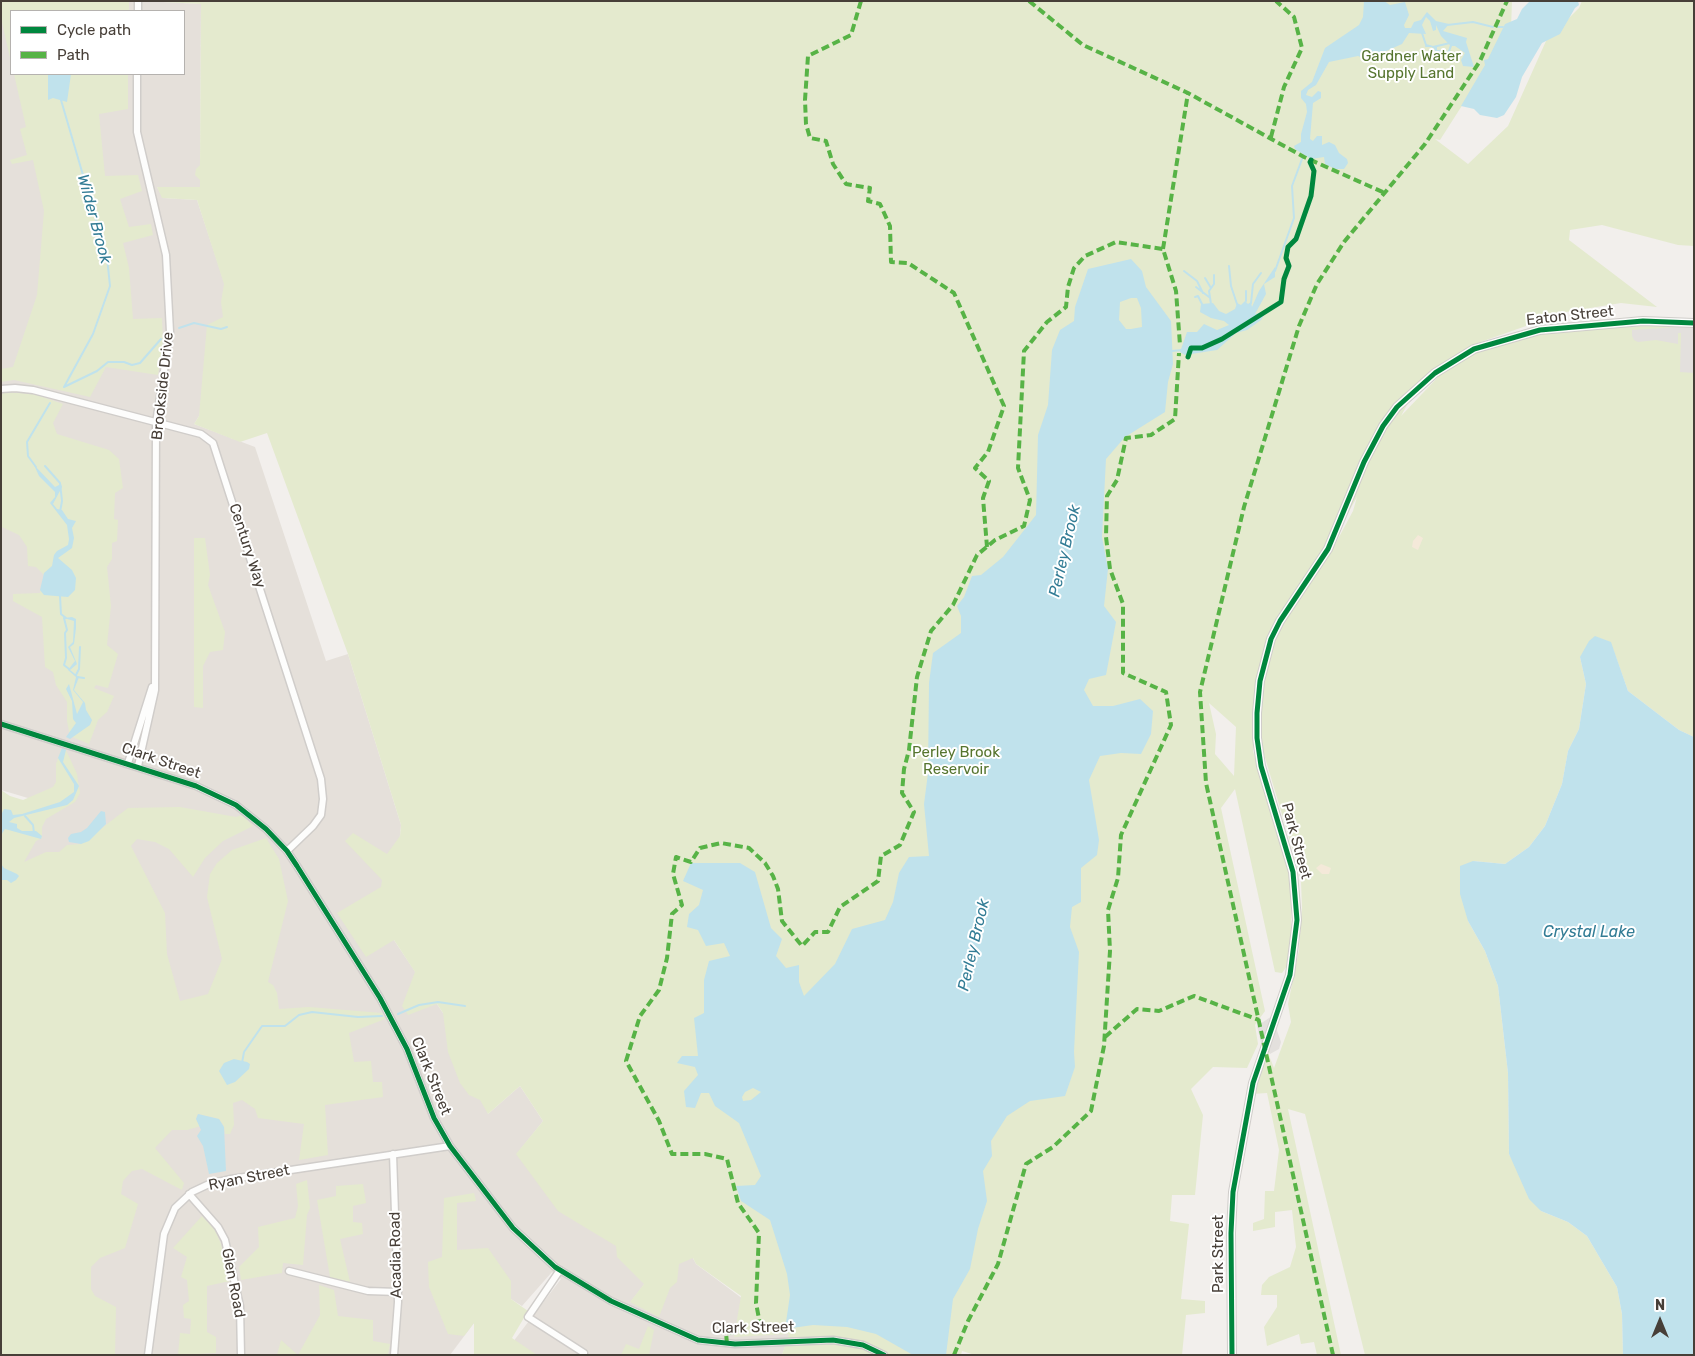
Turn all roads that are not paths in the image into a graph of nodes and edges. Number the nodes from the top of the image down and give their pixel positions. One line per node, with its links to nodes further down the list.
1 (137, 75): 5 (street, Brookside Drive)
2 (1694, 323): 4 (street, Eaton Street)
3 (1, 389): 5 (street, Century Way)
4 (1408, 396): 22 (street, Park Street)
5 (156, 423): 6 (street, Brookside Drive); 10 (street, Century Way)
6 (155, 671): 8 (street, Brookside Drive); 9 (street, Brookside Drive)
7 (1, 724): 8 (street, Clark Street)
8 (128, 763): 9 (street, Clark Street)
9 (138, 766): 10 (street, Clark Street)
10 (287, 851): 11 (street, Clark Street)
11 (450, 1146): 12 (street, Ryan Street); 15 (street, Clark Street)
12 (393, 1154): 13 (street, Ryan Street); 16 (street, Acadia Road)
13 (189, 1194): 18 (street, Ryan Street); 19 (street, Glen Road)
14 (290, 1270): 16 (street)
15 (560, 1270): 17 (street); 21 (street, Clark Street)
16 (398, 1292): 20 (street, Acadia Road)
17 (584, 1353)
18 (148, 1355)
19 (241, 1355)
20 (394, 1355)
21 (884, 1355)
22 (1232, 1355)

